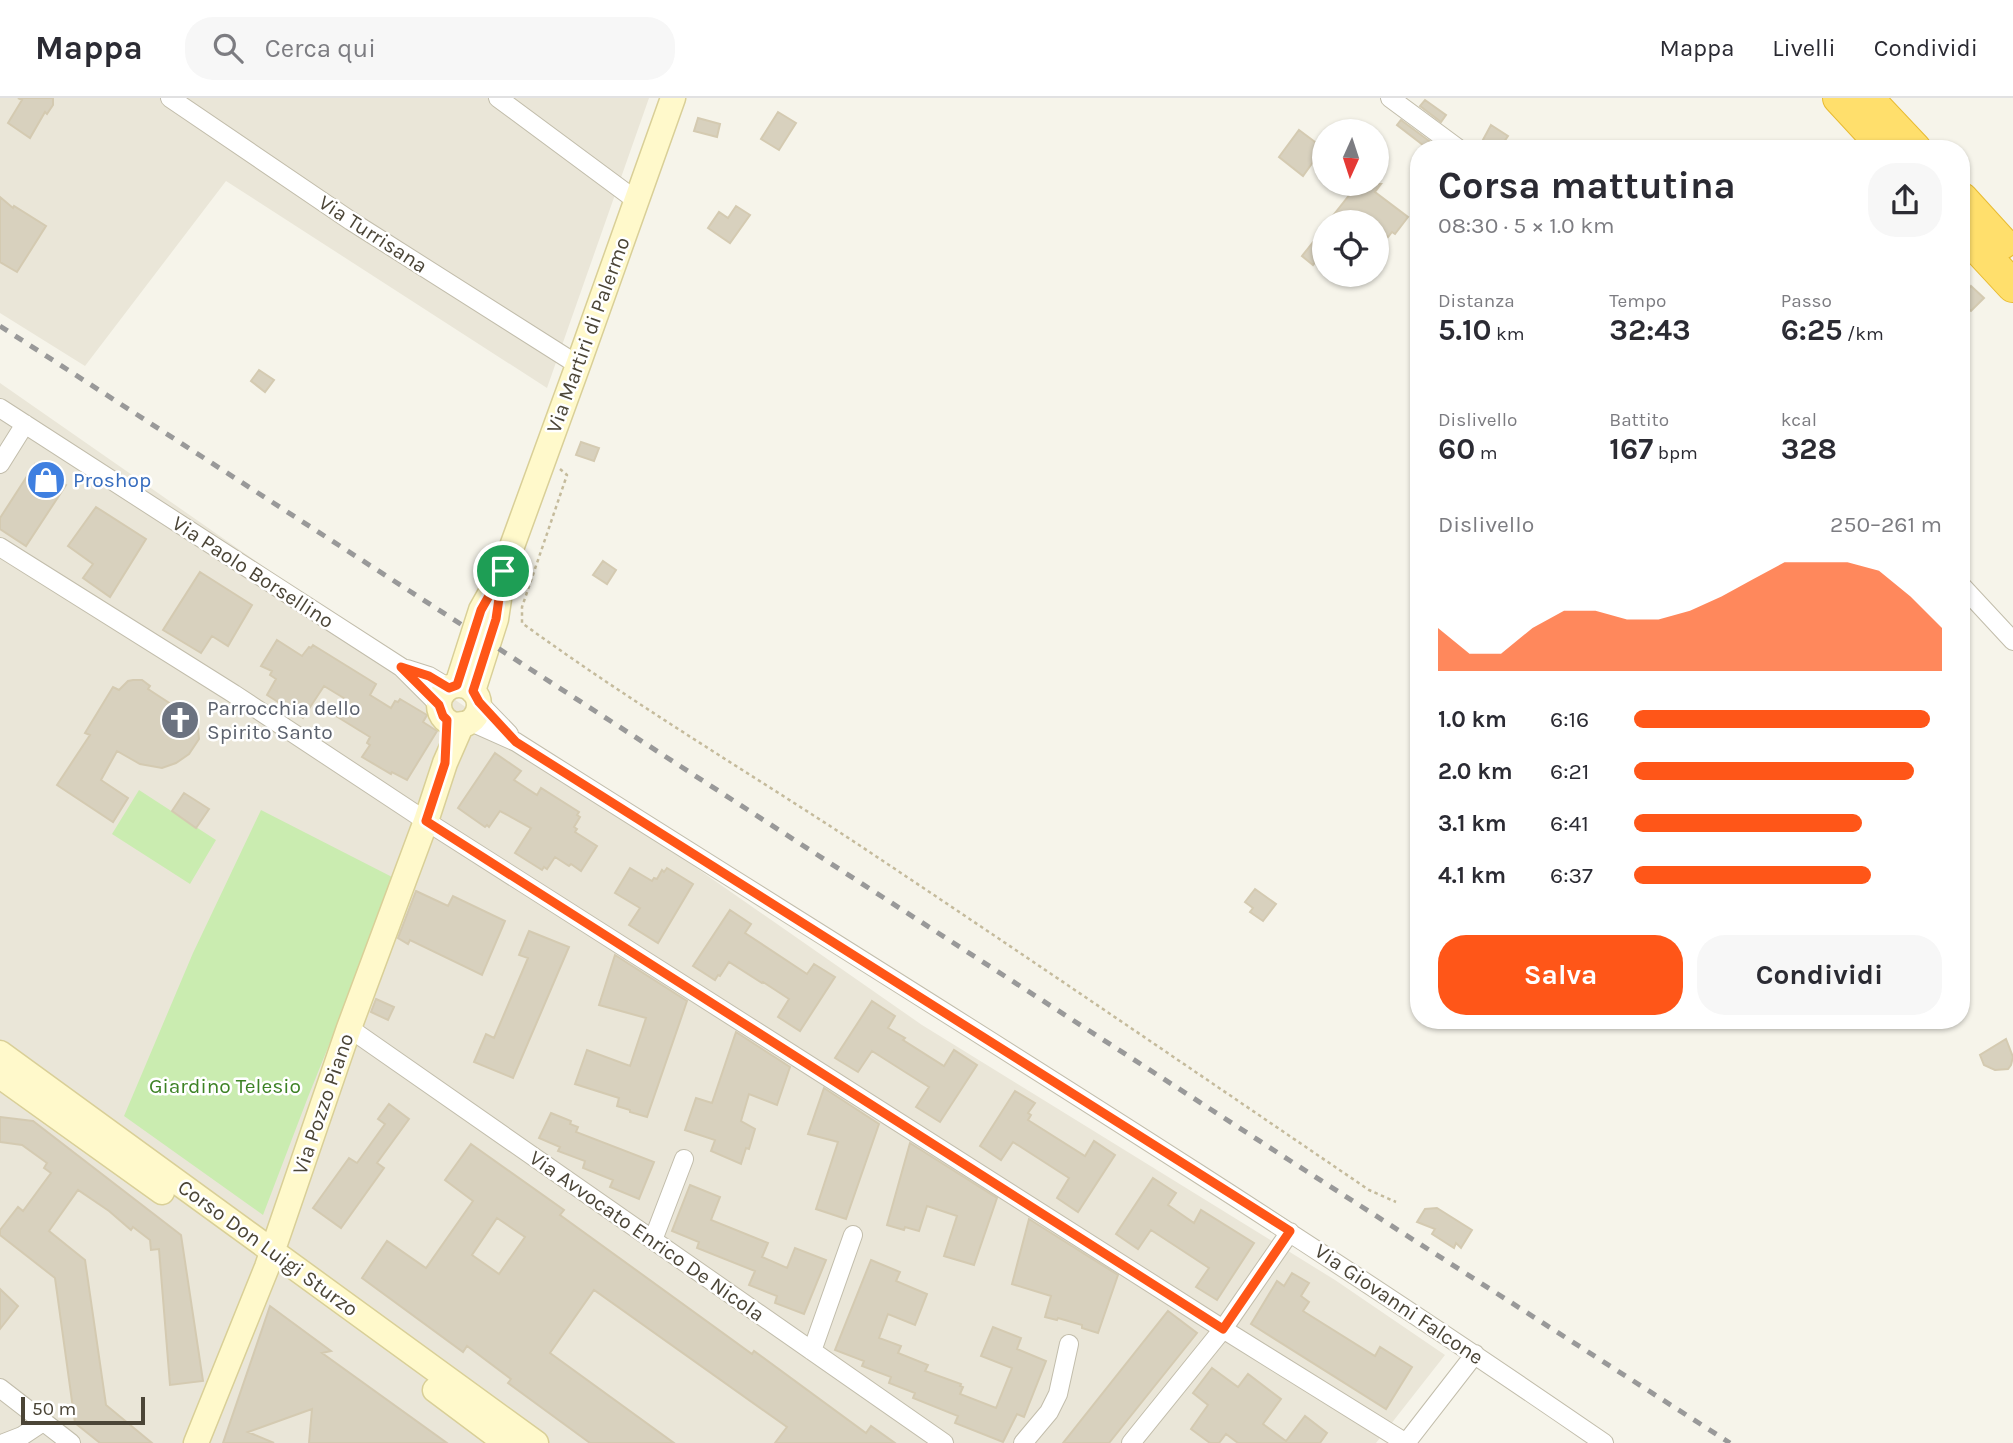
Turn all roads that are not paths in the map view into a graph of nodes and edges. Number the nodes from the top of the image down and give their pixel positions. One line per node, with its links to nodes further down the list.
1 (170, 98): 15 (street, Via Turrisana)
2 (498, 98): 10 (street)
3 (673, 98): 10 (street, Via Martiri di Palermo)
4 (1390, 98): 7 (street)
5 (1839, 98): 8 (highway)
6 (1867, 98): 9 (highway)
7 (1447, 140)
8 (1878, 140)
9 (1907, 140)
10 (637, 201): 15 (street, Via Martiri di Palermo)
11 (1970, 208): 13 (highway)
12 (1970, 240): 14 (highway)
13 (2013, 254)
14 (2013, 286)
15 (578, 365): 20 (street, Via Martiri di Palermo)
16 (0, 408): 17 (street, Via Paolo Borsellino)
17 (25, 424): 18 (street); 23 (street, Via Paolo Borsellino)
18 (0, 464)
19 (0, 547): 24 (street)
20 (503, 571): 23 (street, Via Pozzo Piano)
21 (1970, 595): 22 (street)
22 (2013, 641)
23 (459, 705): 24 (street, Via Pozzo Piano); 29 (street, Via Giovanni Falcone)
24 (426, 821): 25 (street, Via Pozzo Piano); 33 (street)
25 (349, 1028): 31 (street, Via Avvocato Enrico De Nicola); 32 (street, Via Pozzo Piano)
26 (0, 1053): 32 (street, Corso Don Luigi Sturzo)
27 (0, 1076): 32 (street, Corso Don Luigi Sturzo)
28 (684, 1159): 31 (street)
29 (1290, 1231): 33 (street); 36 (street, Via Giovanni Falcone)
30 (853, 1235): 35 (street)
31 (653, 1240): 35 (street, Via Avvocato Enrico De Nicola)
32 (269, 1259): 41 (street, Via Pozzo Piano); 42 (street, Corso Don Luigi Sturzo); 43 (street, Corso Don Luigi Sturzo)
33 (1223, 1329): 46 (street); 47 (street)
34 (1069, 1344): 45 (street)
35 (812, 1351): 44 (street, Via Avvocato Enrico De Nicola)
36 (1475, 1354): 47 (street); 48 (street, Via Giovanni Falcone)
37 (0, 1388): 38 (street)
38 (43, 1422): 39 (street); 40 (street)
39 (4, 1443)
40 (71, 1443)
41 (196, 1443)
42 (506, 1443)
43 (536, 1443)
44 (944, 1443)
45 (1023, 1443)
46 (1131, 1443)
47 (1406, 1443)
48 (1604, 1443)

